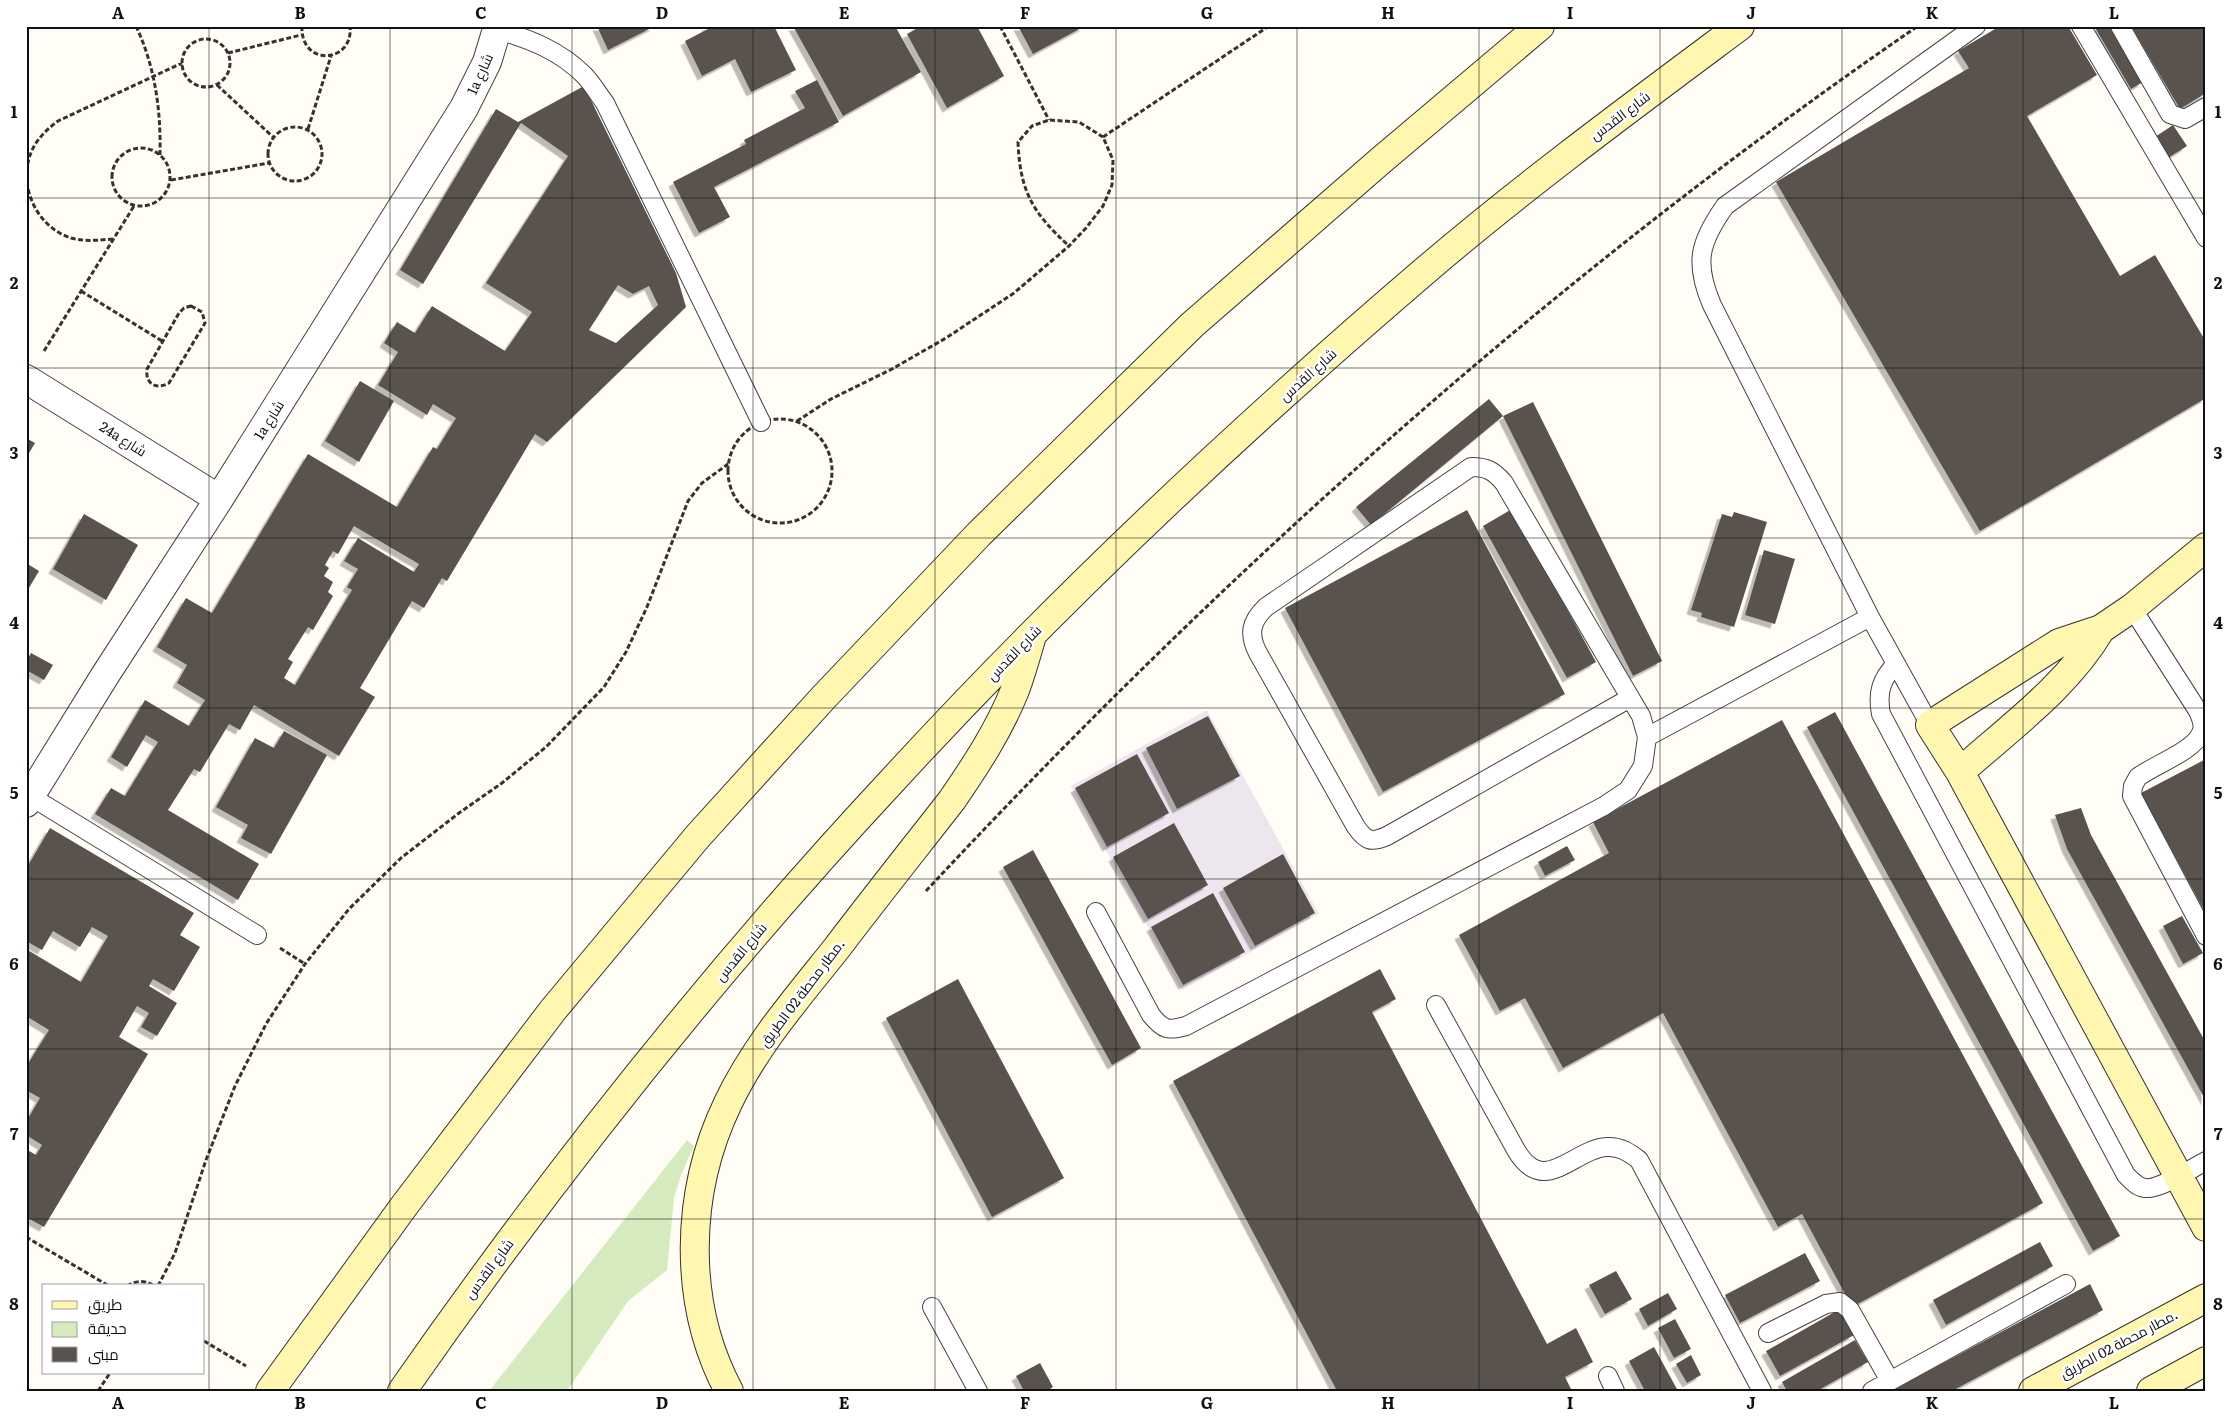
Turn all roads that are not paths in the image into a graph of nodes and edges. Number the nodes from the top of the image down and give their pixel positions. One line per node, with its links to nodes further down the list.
1 (1540, 26): 36 (main road)
2 (1740, 26): 16 (main road, شارع القدس)
3 (1976, 26): 14 (lane)
4 (2081, 26): 8 (lane)
5 (2120, 26): 7 (lane)
6 (498, 28): 10 (lane); 11 (street, 1a شارع)
7 (2206, 108)
8 (2205, 231)
9 (27, 379): 11 (street, 24a شارع)
10 (761, 422)
11 (219, 498): 22 (street, 1a شارع)
12 (2206, 547): 13 (main road)
13 (2132, 608): 15 (main road); 25 (lane)
14 (1870, 617): 17 (lane); 20 (lane)
15 (2101, 628): 19 (main road); 21 (main road)
16 (1033, 633): 37 (main road, شارع القدس); 38 (main road, مطار محطة 02 الطريق.)
17 (1896, 664): 19 (lane); 28 (lane)
18 (1630, 698): 18 (lane); 20 (lane)
19 (1930, 725): 21 (main road)
20 (1647, 737): 23 (lane)
21 (1960, 772): 28 (main road)
22 (28, 800): 24 (lane)
23 (1096, 912)
24 (257, 935)
25 (2206, 936)
26 (1436, 1005): 40 (lane)
27 (2206, 1161): 28 (lane)
28 (2179, 1176): 29 (main road)
29 (2206, 1227)
30 (2066, 1284): 35 (lane)
31 (2206, 1298): 42 (main road, مطار محطة 02 الطريق.)
32 (932, 1307): 39 (lane)
33 (1768, 1333): 35 (lane)
34 (2206, 1361): 43 (main road)
35 (1890, 1381): 41 (lane)
36 (272, 1387)
37 (402, 1391)
38 (729, 1391)
39 (978, 1391)
40 (1762, 1391)
41 (1872, 1391)
42 (2033, 1391)
43 (2150, 1391)

